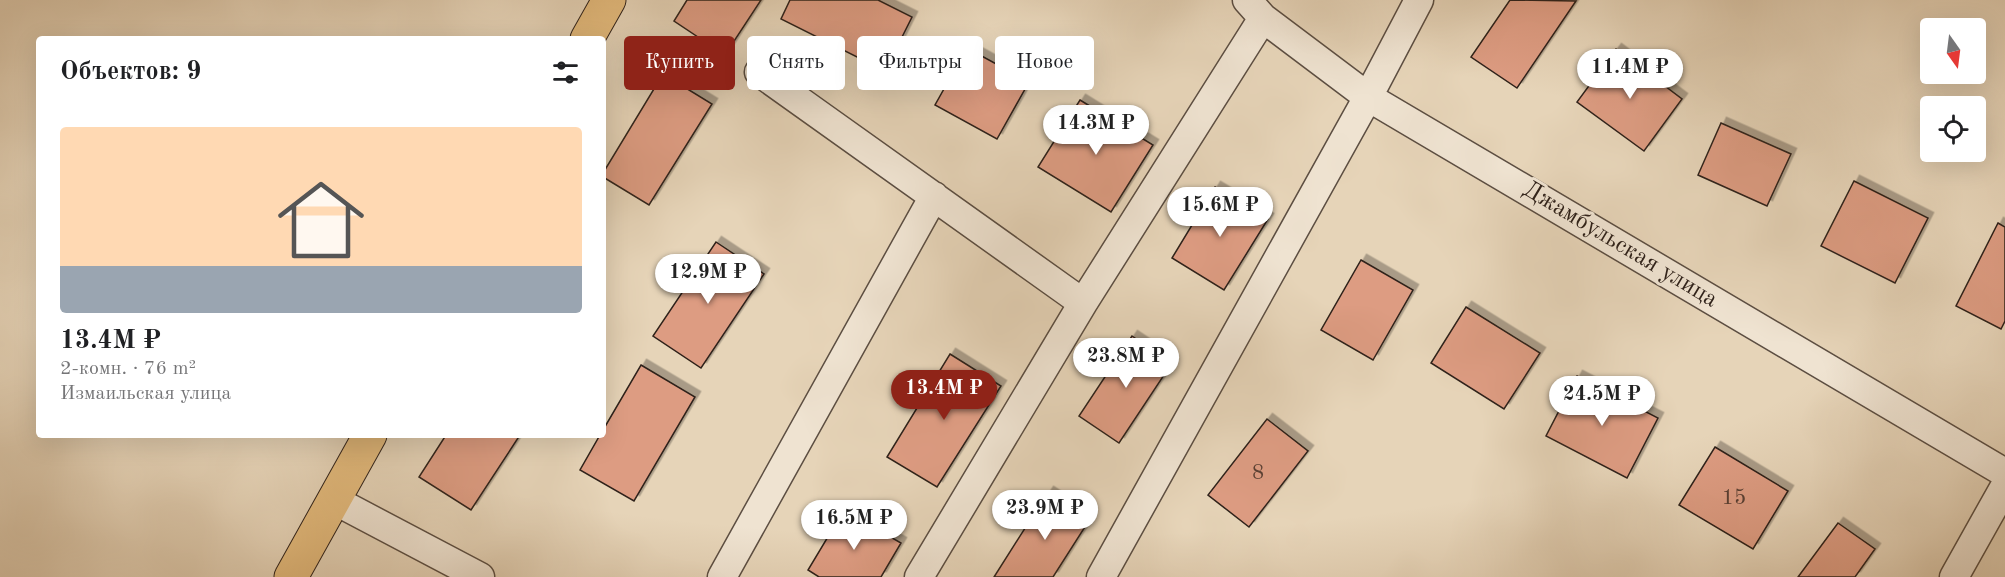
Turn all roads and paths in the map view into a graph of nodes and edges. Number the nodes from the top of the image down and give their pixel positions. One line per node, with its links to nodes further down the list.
1 (609, 0): 4 (main road)
2 (1419, 0): 6 (street)
3 (1255, 9): 6 (street, Джамбульская улица); 8 (street)
4 (589, 36)
5 (784, 90): 7 (street)
6 (1368, 97): 10 (street, Джамбульская улица); 17 (street)
7 (933, 196): 8 (street); 15 (street)
8 (1083, 303): 16 (street)
9 (368, 438): 12 (main road)
10 (2005, 472)
11 (2005, 486): 18 (street)
12 (334, 500): 13 (main road); 14 (street)
13 (291, 577)
14 (480, 577)
15 (722, 577)
16 (919, 577)
17 (1101, 577)
18 (1953, 577)

